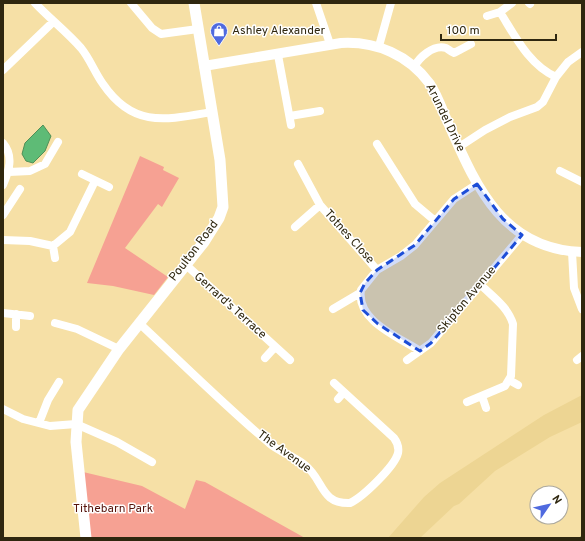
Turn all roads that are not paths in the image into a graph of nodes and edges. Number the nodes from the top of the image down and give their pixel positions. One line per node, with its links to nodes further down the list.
1 (35, 3): 9 (street)
2 (131, 3): 10 (street)
3 (194, 3): 10 (main road, Poulton Road)
4 (316, 3): 11 (street)
5 (391, 3): 13 (street)
6 (512, 3): 7 (street)
7 (500, 12): 8 (street); 19 (street)
8 (487, 16)
9 (53, 22): 18 (street); 21 (street)
10 (198, 29): 16 (main road, Poulton Road)
11 (330, 44): 13 (street, Arundel Drive); 15 (street, Arundel Drive)
12 (472, 44): 17 (street)
13 (379, 46): 17 (street, Arundel Drive)
14 (582, 52): 19 (street)
15 (278, 55): 16 (street, Arundel Drive); 22 (street)
16 (204, 66): 21 (main road, Poulton Road)
17 (414, 67): 27 (street, Arundel Drive)
18 (3, 70)
19 (556, 77): 27 (street)
20 (320, 111): 22 (street)
21 (212, 112): 49 (main road, Poulton Road)
22 (290, 116): 23 (street)
23 (291, 125)
24 (58, 142): 30 (street)
25 (3, 143): 30 (street)
26 (376, 144): 42 (street)
27 (459, 147): 36 (street, Arundel Drive)
28 (298, 164): 33 (street, Totnes Close)
29 (560, 170): 34 (street)
30 (9, 172): 37 (street)
31 (82, 174): 32 (street)
32 (96, 181): 38 (street); 46 (street)
33 (307, 182): 35 (street); 40 (street, Totnes Close)
34 (582, 182)
35 (298, 183)
36 (476, 184): 42 (street); 44 (street, Arundel Drive)
37 (3, 185)
38 (110, 187)
39 (20, 189): 41 (street)
40 (320, 205): 43 (street, Totnes Close); 50 (street, Totnes Close)
41 (3, 214)
42 (434, 220): 50 (street)
43 (294, 227)
44 (522, 235): 47 (street, Arundel Drive); 51 (street, Skipton Avenue)
45 (3, 240): 46 (street)
46 (52, 246): 48 (street)
47 (577, 252): 54 (street)
48 (55, 258)
49 (185, 264): 59 (main road, Poulton Road); 61 (street, Gerrard's Terrace)
50 (377, 270): 52 (street)
51 (481, 285): 63 (street, Skipton Avenue); 67 (street)
52 (360, 293): 53 (street); 63 (street)
53 (333, 309)
54 (582, 309)
55 (3, 313): 56 (street)
56 (16, 314): 57 (street); 60 (street)
57 (30, 316)
58 (55, 323): 62 (street)
59 (139, 323): 62 (main road, Poulton Road); 71 (street, The Avenue)
60 (16, 327)
61 (275, 347): 64 (street, Gerrard's Terrace); 65 (street, Gerrard's Terrace)
62 (119, 349): 78 (main road, Poulton Road)
63 (420, 351): 66 (street, Skipton Avenue)
64 (266, 358)
65 (290, 360)
66 (406, 360)
67 (509, 380): 70 (street); 72 (street)
68 (59, 382): 77 (street)
69 (334, 383): 71 (street, The Avenue)
70 (518, 385)
71 (344, 392): 73 (street)
72 (482, 396): 74 (street); 75 (street)
73 (338, 399)
74 (467, 402)
75 (486, 408)
76 (3, 409): 77 (street)
77 (39, 423): 78 (street)
78 (76, 424): 79 (street); 80 (main road, Poulton Road)
79 (152, 462)
80 (86, 538)

